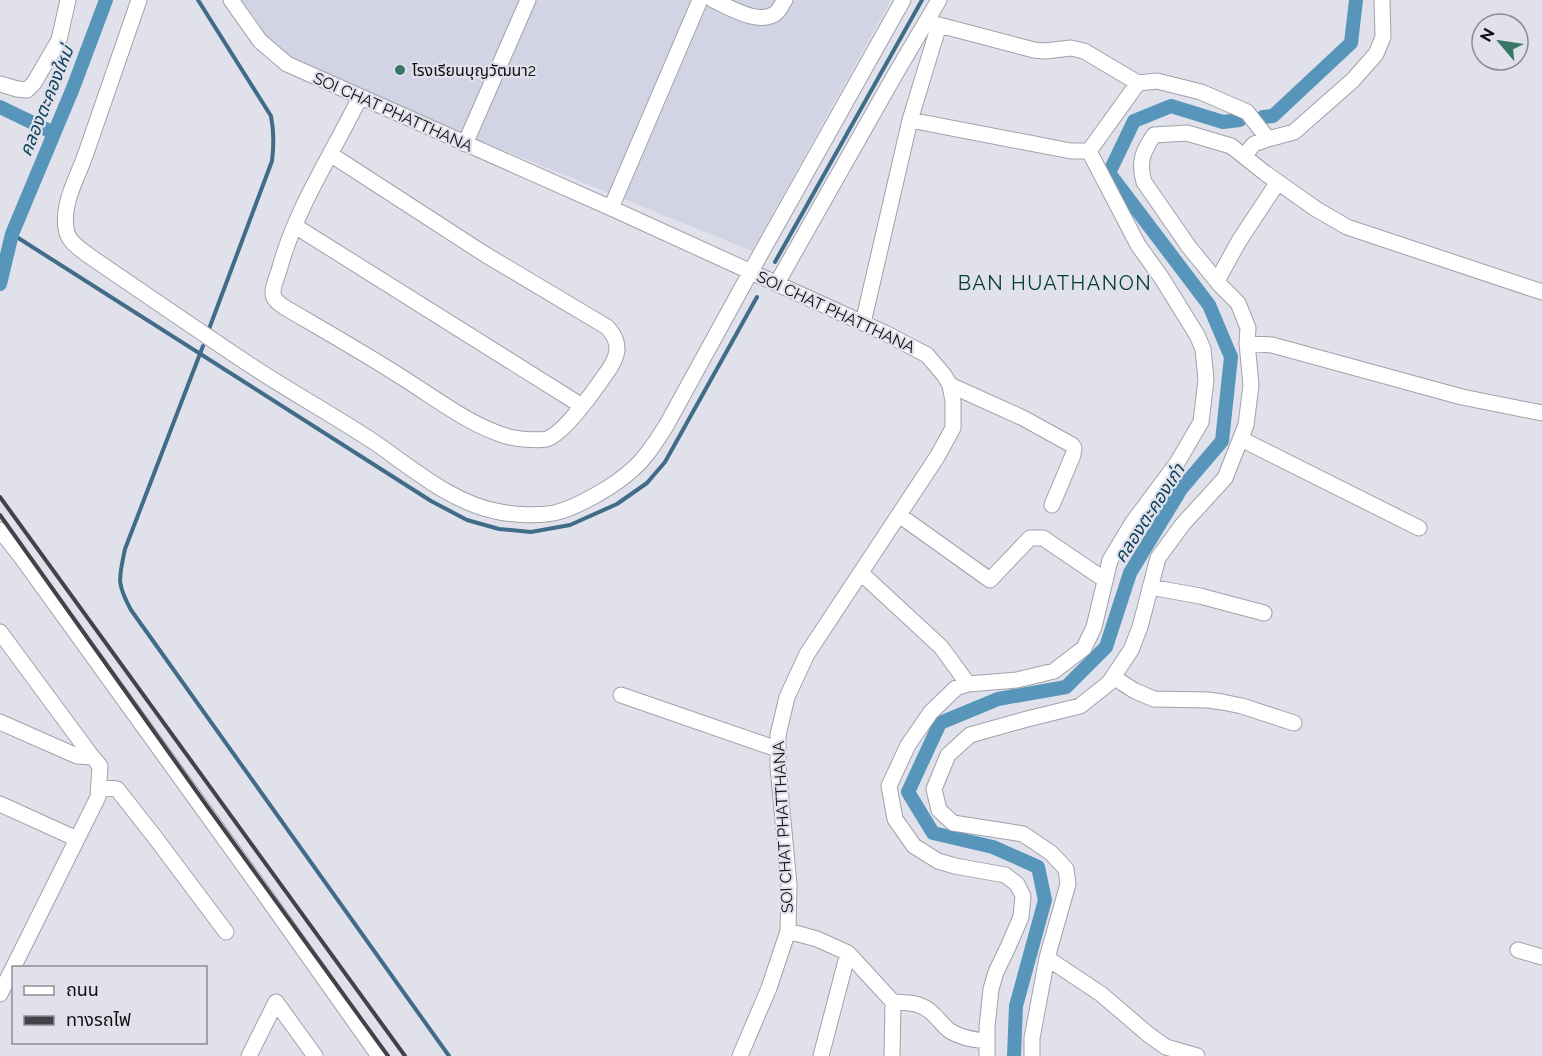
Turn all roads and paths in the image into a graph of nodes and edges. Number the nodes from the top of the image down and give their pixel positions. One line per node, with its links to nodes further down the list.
1 (68, 0): 13 (street)
2 (139, 0): 24 (street)
3 (231, 0): 14 (street, SOI CHAT PHATTHANA)
4 (528, 0): 17 (street)
5 (700, 0): 22 (street)
6 (713, 0): 7 (street)
7 (784, 0)
8 (903, 0): 24 (street)
9 (939, 0): 11 (street)
10 (1382, 0): 16 (street)
11 (933, 23): 12 (street); 15 (street); 26 (street)
12 (1138, 83): 16 (street); 18 (street)
13 (0, 84)
14 (360, 97): 17 (street, SOI CHAT PHATTHANA); 19 (street)
15 (910, 120): 18 (street); 28 (street)
16 (1268, 139): 20 (street)
17 (465, 144): 22 (street, SOI CHAT PHATTHANA)
18 (1089, 151): 39 (street)
19 (330, 154): 23 (street); 31 (street)
20 (1244, 156): 21 (street); 25 (street)
21 (1278, 182): 25 (street); 27 (street)
22 (611, 208): 24 (street, SOI CHAT PHATTHANA)
23 (295, 226): 31 (street); 31 (street)
24 (751, 271): 26 (street, SOI CHAT PHATTHANA)
25 (1217, 281): 29 (street)
26 (777, 283): 28 (street, SOI CHAT PHATTHANA)
27 (1542, 292)
28 (863, 323): 30 (street, SOI CHAT PHATTHANA)
29 (1247, 343): 32 (street); 33 (street)
30 (950, 385): 34 (street); 35 (street, SOI CHAT PHATTHANA)
31 (582, 406)
32 (1542, 413)
33 (1241, 439): 36 (street); 40 (street)
34 (1052, 505)
35 (899, 515): 38 (street, SOI CHAT PHATTHANA); 39 (street)
36 (1419, 528)
37 (0, 530): 67 (street)
38 (861, 573): 44 (street); 48 (street, SOI CHAT PHATTHANA)
39 (1105, 580): 44 (street)
40 (1150, 587): 41 (street); 43 (street)
41 (1264, 613)
42 (0, 632): 49 (street)
43 (1113, 677): 47 (street); 58 (street)
44 (968, 684): 63 (street)
45 (621, 695): 48 (street)
46 (0, 722): 49 (street)
47 (1293, 723)
48 (777, 749): 54 (street, SOI CHAT PHATTHANA)
49 (92, 757): 50 (street)
50 (100, 787): 52 (street); 53 (street)
51 (0, 804): 52 (street)
52 (77, 839): 59 (street)
53 (226, 932)
54 (788, 932): 56 (street); 68 (street, SOI CHAT PHATTHANA)
55 (1518, 951): 57 (street)
56 (848, 953): 62 (street); 69 (street)
57 (1542, 957)
58 (1047, 958): 64 (street); 71 (street)
59 (14, 966)
60 (12, 970): 61 (street)
61 (0, 994)
62 (892, 1002): 63 (street); 70 (street)
63 (987, 1049)
64 (1158, 1050): 72 (street)
65 (249, 1056): 66 (street)
66 (315, 1056)
67 (379, 1056)
68 (740, 1056)
69 (820, 1056)
70 (892, 1056)
71 (1032, 1056)
72 (1197, 1056)

